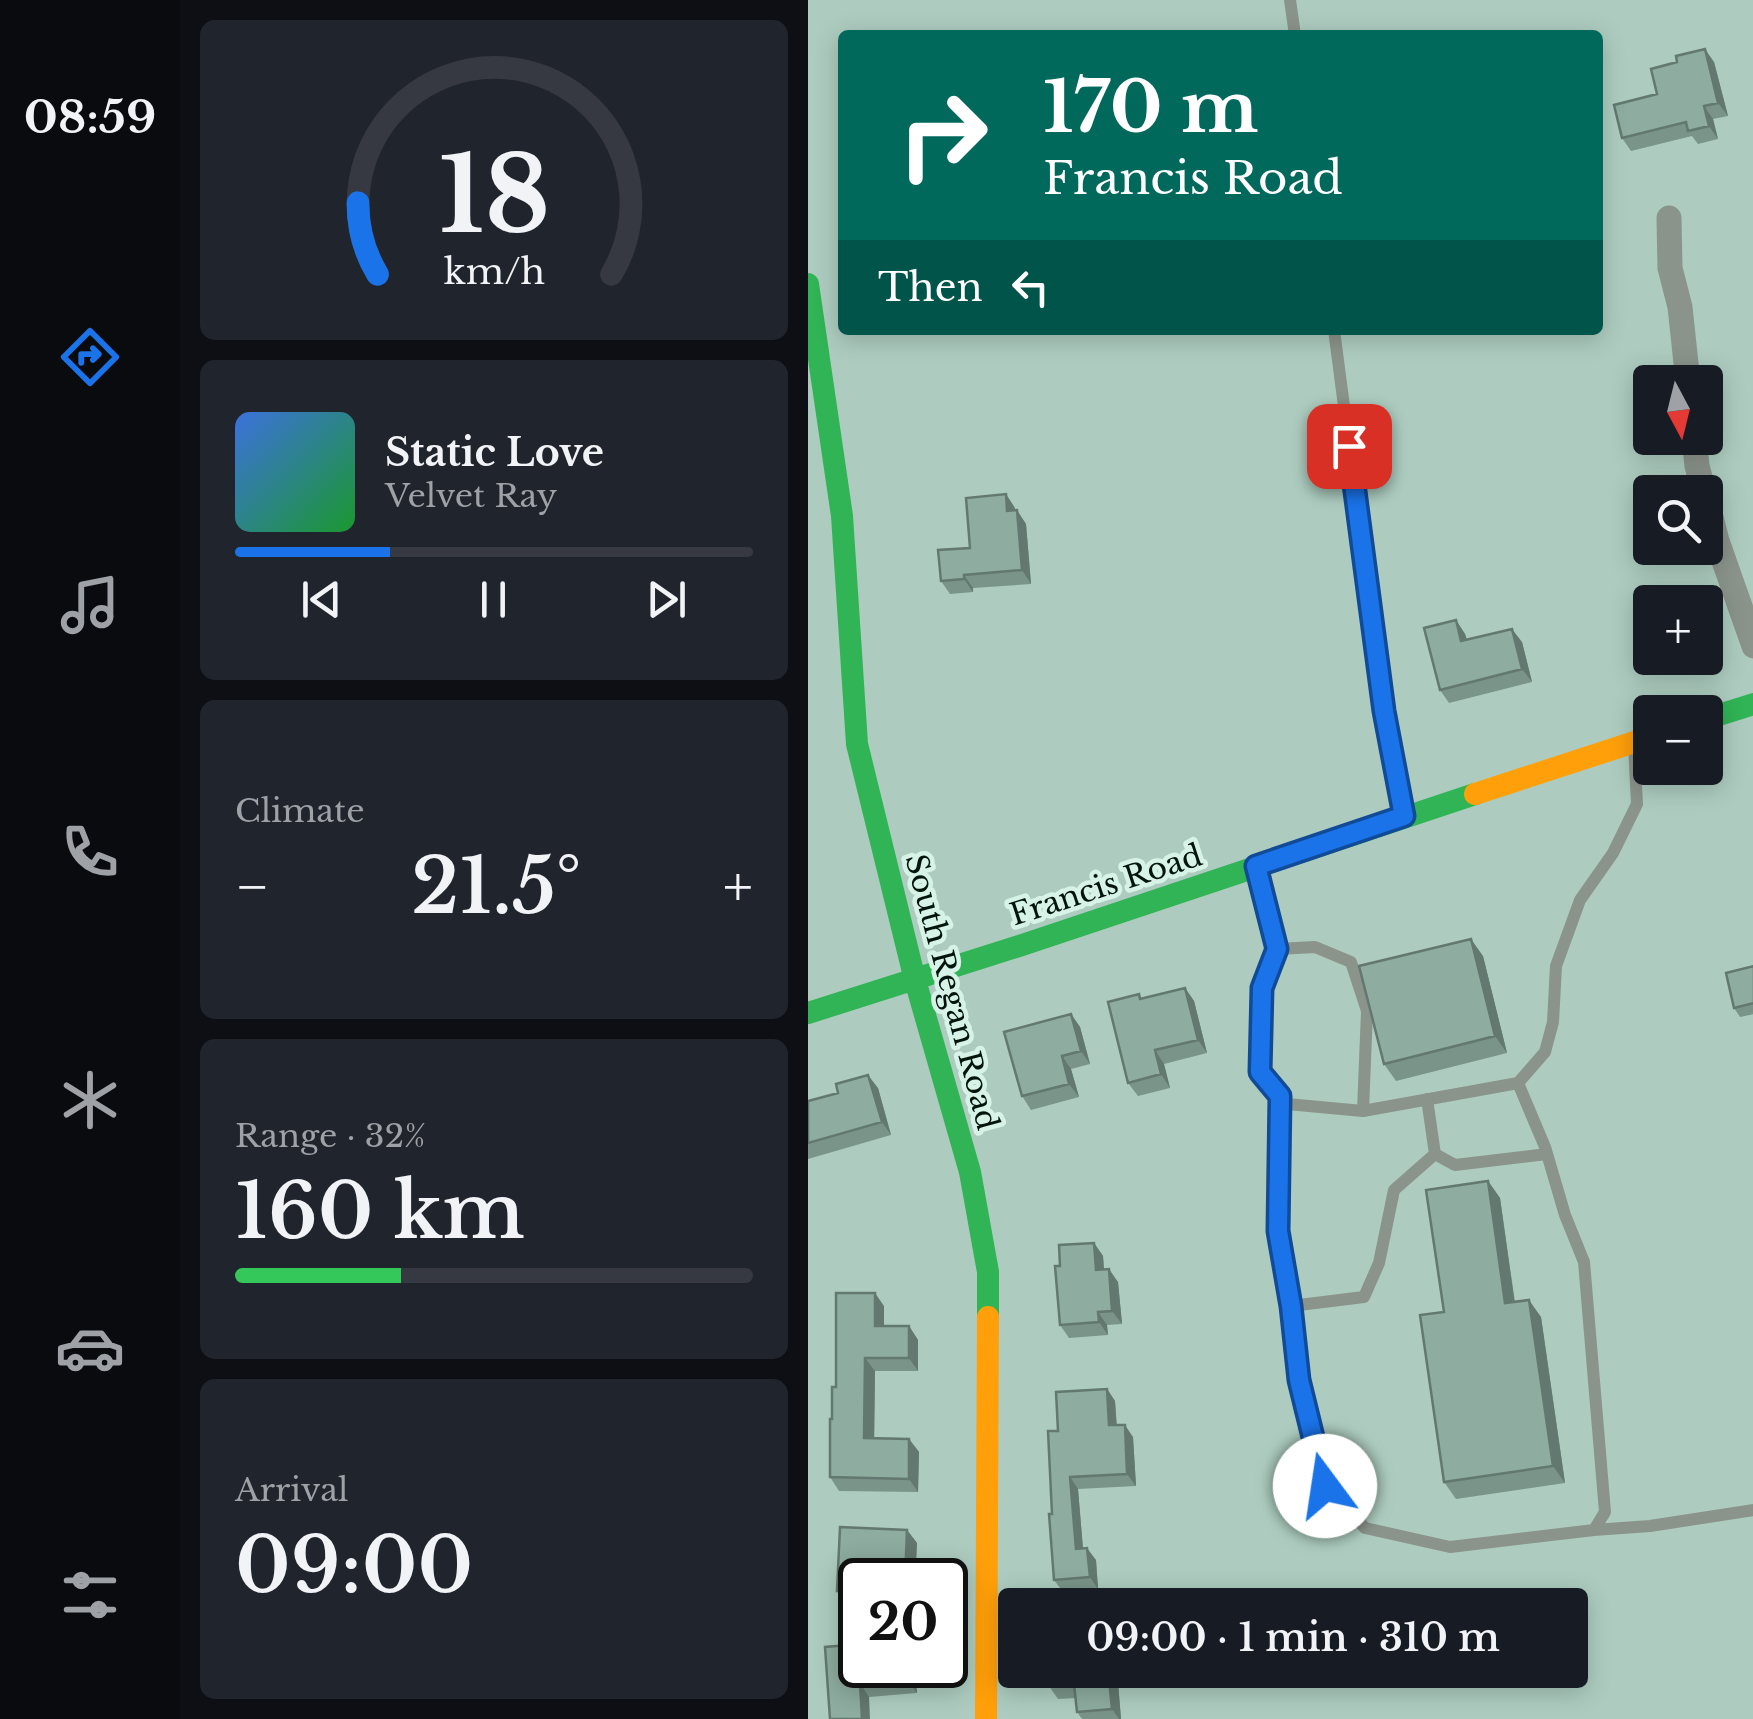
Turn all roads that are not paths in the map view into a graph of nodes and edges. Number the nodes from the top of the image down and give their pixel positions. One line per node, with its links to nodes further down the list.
1 (1290, 0): 2 (lane)
2 (1293, 30)
3 (1669, 218): 6 (street)
4 (808, 284): 16 (street, South Regan Road)
5 (1335, 335): 13 (lane)
6 (1686, 365)
7 (1723, 558): 8 (street)
8 (1754, 646)
9 (1754, 704): 10 (street)
10 (1723, 714)
11 (1633, 743): 13 (street, Francis Road)
12 (1638, 785): 18 (lane)
13 (1404, 816): 14 (street, Francis Road)
14 (1256, 866): 15 (lane); 16 (street, Francis Road)
15 (1277, 949): 19 (lane); 21 (lane)
16 (915, 980): 17 (street, Francis Road); 27 (street, South Regan Road)
17 (808, 1013)
18 (1518, 1083): 20 (lane); 23 (lane)
19 (1280, 1096): 21 (lane); 24 (lane)
20 (1428, 1100): 21 (lane); 22 (lane)
21 (1363, 1111)
22 (1435, 1154): 23 (lane); 24 (lane)
23 (1548, 1154): 26 (lane)
24 (1291, 1306): 26 (lane)
25 (1754, 1510): 26 (lane)
26 (1594, 1530)
27 (986, 1719)

